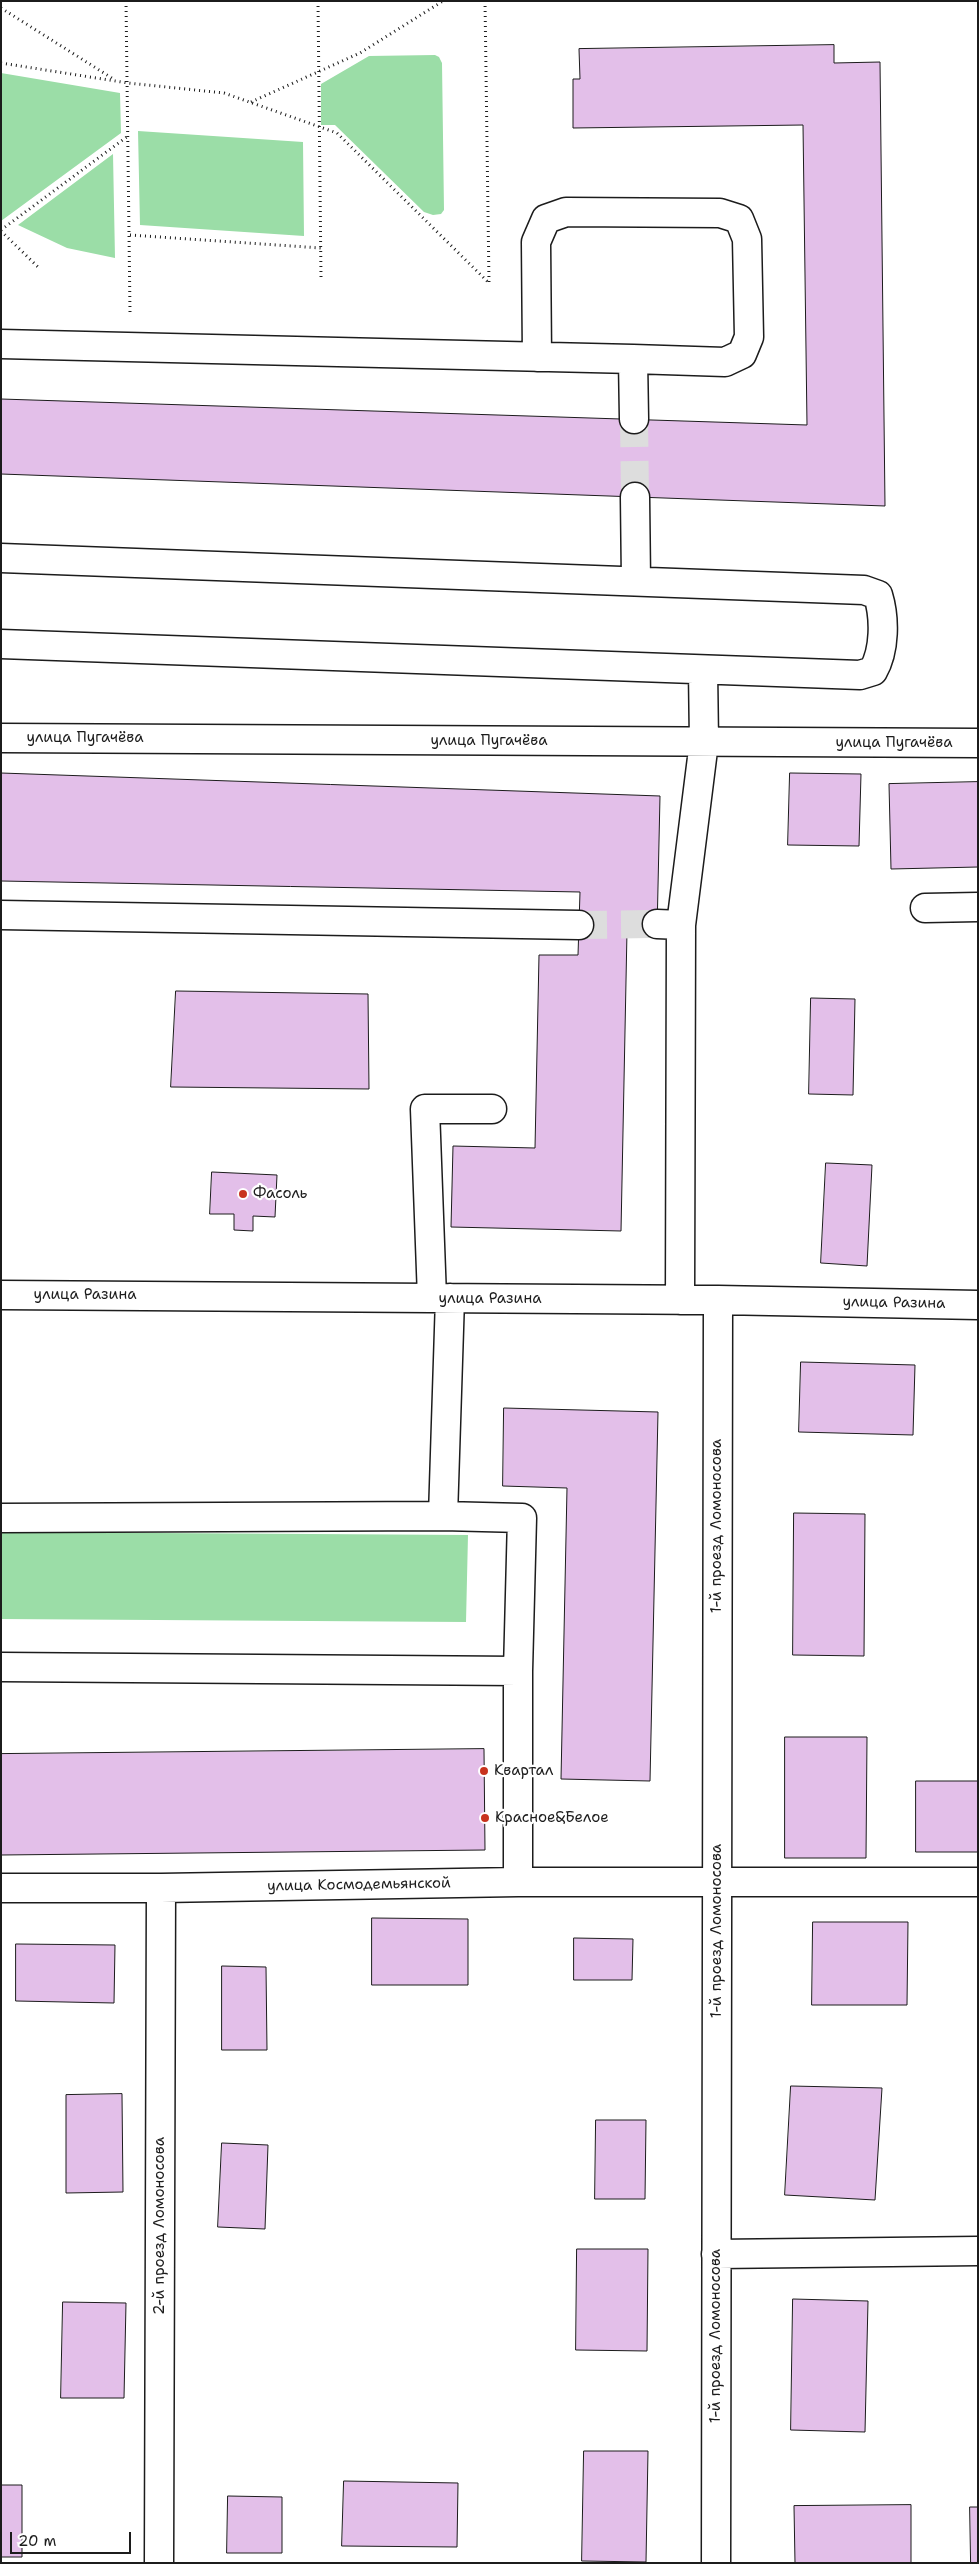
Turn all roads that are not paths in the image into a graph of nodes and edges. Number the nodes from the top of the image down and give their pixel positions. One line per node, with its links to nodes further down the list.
1 (1, 344): 2 (street)
2 (537, 357): 3 (street); 3 (street)
3 (634, 359): 4 (street)
4 (634, 419)
5 (635, 497): 7 (street)
6 (1, 558): 7 (street)
7 (636, 581): 9 (street)
8 (1, 644): 9 (street)
9 (703, 670): 11 (street)
10 (1, 738): 11 (street, улица Пугачёва)
11 (704, 742): 12 (street, улица Пугачёва); 20 (street)
12 (978, 743)
13 (978, 907): 14 (street)
14 (926, 908)
15 (1, 915): 16 (street)
16 (579, 924)
17 (492, 1109): 19 (street)
18 (1, 1295): 19 (street, улица Разина)
19 (441, 1298): 20 (street, улица Разина); 23 (street)
20 (680, 1300): 21 (street, улица Разина)
21 (718, 1300): 22 (street, улица Разина); 29 (street, 1-й проезд Ломоносова)
22 (978, 1305)
23 (443, 1516): 24 (street); 26 (street)
24 (1, 1518)
25 (1, 1667): 26 (street)
26 (518, 1671): 27 (street)
27 (518, 1882): 29 (street, улица Космодемьянской); 31 (street, улица Космодемьянской)
28 (978, 1882): 29 (street, улица Космодемьянской)
29 (717, 1883): 33 (street, 1-й проезд Ломоносова)
30 (1, 1888): 31 (street, улица Космодемьянской)
31 (161, 1888): 34 (street, 2-й проезд Ломоносова)
32 (978, 2251): 33 (street)
33 (716, 2254): 35 (street, 1-й проезд Ломоносова)
34 (160, 2563)
35 (716, 2563)

